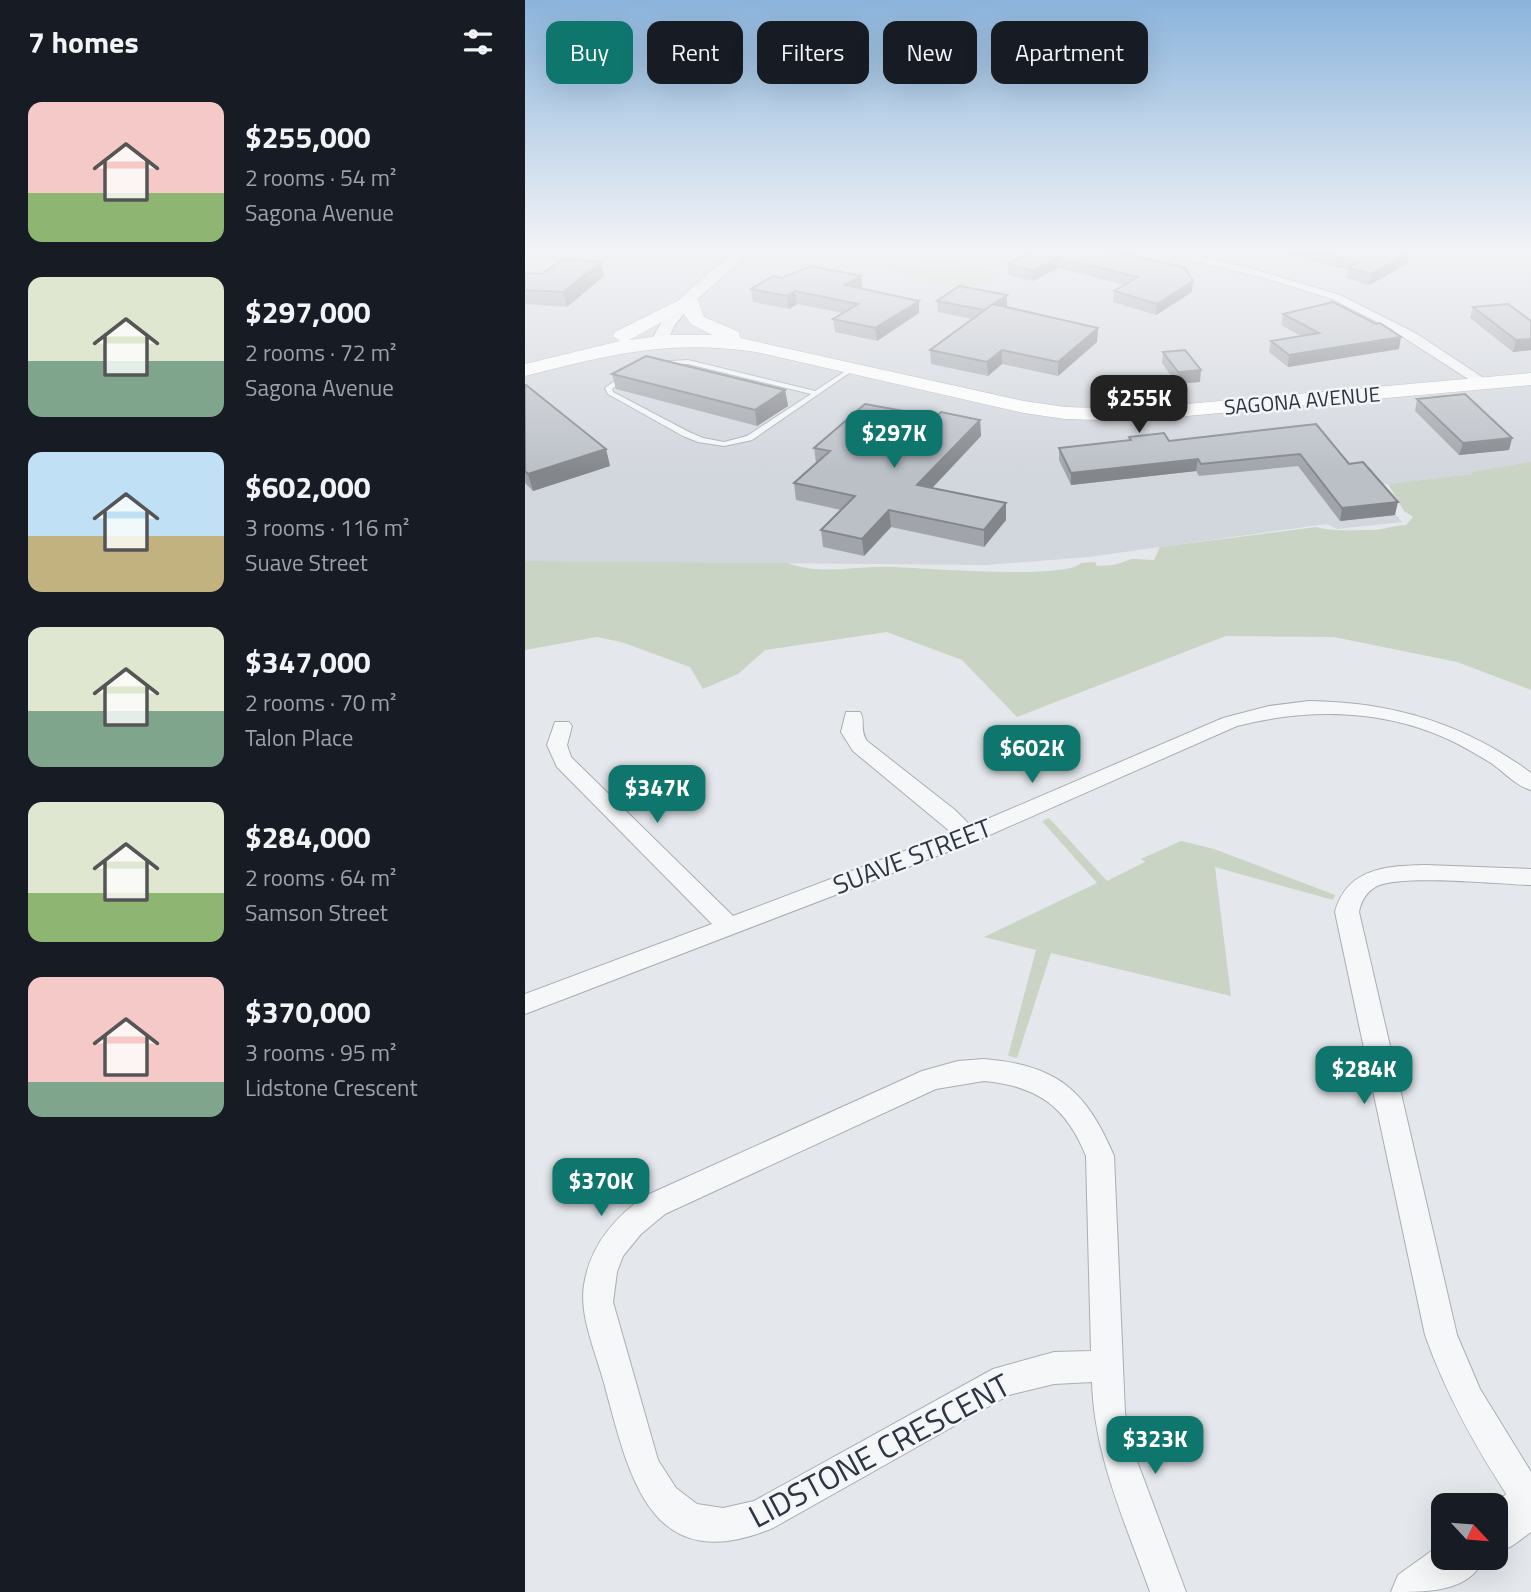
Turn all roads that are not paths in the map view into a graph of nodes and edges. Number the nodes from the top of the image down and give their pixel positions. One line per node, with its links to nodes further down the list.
1 (647, 324): 7 (main road)
2 (668, 324): 5 (street)
3 (705, 324): 6 (main road)
4 (1392, 324): 13 (street)
5 (660, 340): 6 (main road, SAGONA AVENUE); 7 (main road, SAGONA AVENUE)
6 (756, 345): 9 (main road, SAGONA AVENUE)
7 (561, 359): 10 (main road)
8 (647, 366): 14 (lane)
9 (852, 369): 13 (main road, SAGONA AVENUE); 14 (lane)
10 (525, 370)
11 (639, 370): 14 (lane)
12 (1531, 379): 13 (main road, SAGONA AVENUE)
13 (1484, 383)
14 (816, 393)
15 (853, 716): 18 (street)
16 (562, 726): 20 (street)
17 (1531, 783): 18 (street, SUAVE STREET)
18 (968, 836): 20 (street, SUAVE STREET)
19 (1531, 877): 23 (street)
20 (730, 927): 21 (street, SUAVE STREET)
21 (525, 1004)
22 (1106, 1366): 22 (street, LIDSTONE CRESCENT); 26 (street, LIDSTONE CRESCENT)
23 (1531, 1502): 24 (street)
24 (1509, 1520)
25 (1445, 1570): 27 (street)
26 (1168, 1592)
27 (1415, 1592)

